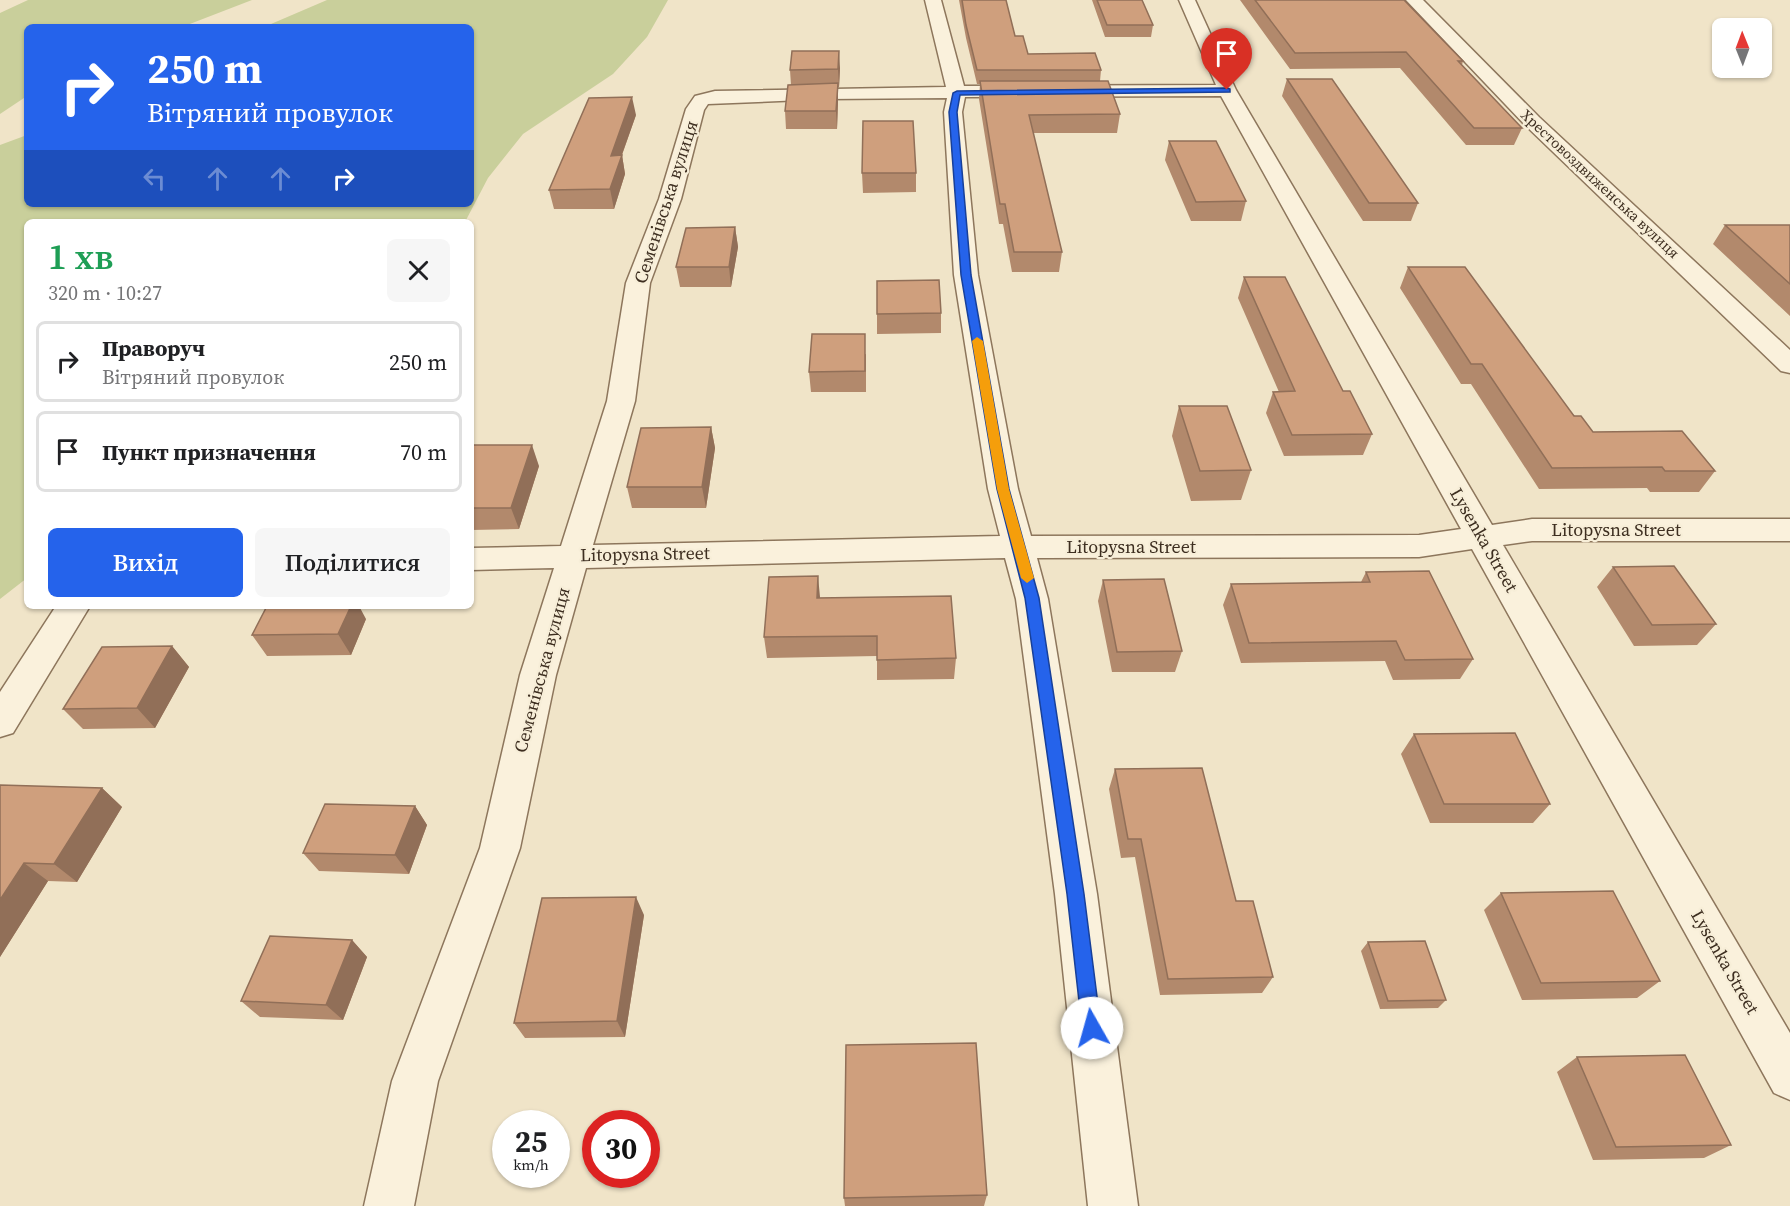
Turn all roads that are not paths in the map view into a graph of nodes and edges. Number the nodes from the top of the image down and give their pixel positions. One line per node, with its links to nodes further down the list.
1 (933, 0): 5 (street)
2 (1186, 0): 4 (street, Lysenka Street)
3 (1414, 0): 6 (street, Хрестовоздвиженська вулиця)
4 (1227, 90): 5 (street); 8 (street, Lysenka Street)
5 (957, 93): 9 (street); 10 (street, Семенівська вулиця)
6 (1790, 365)
7 (1790, 530): 8 (street, Litopysna Street)
8 (1483, 537): 9 (street, Litopysna Street); 14 (street, Lysenka Street)
9 (1020, 547): 10 (street, Litopysna Street); 16 (street)
10 (573, 555): 11 (street, Litopysna Street); 15 (street, Семенівська вулиця)
11 (474, 559)
12 (71, 609): 13 (street)
13 (0, 722)
14 (1790, 1077)
15 (389, 1206)
16 (1113, 1206)

